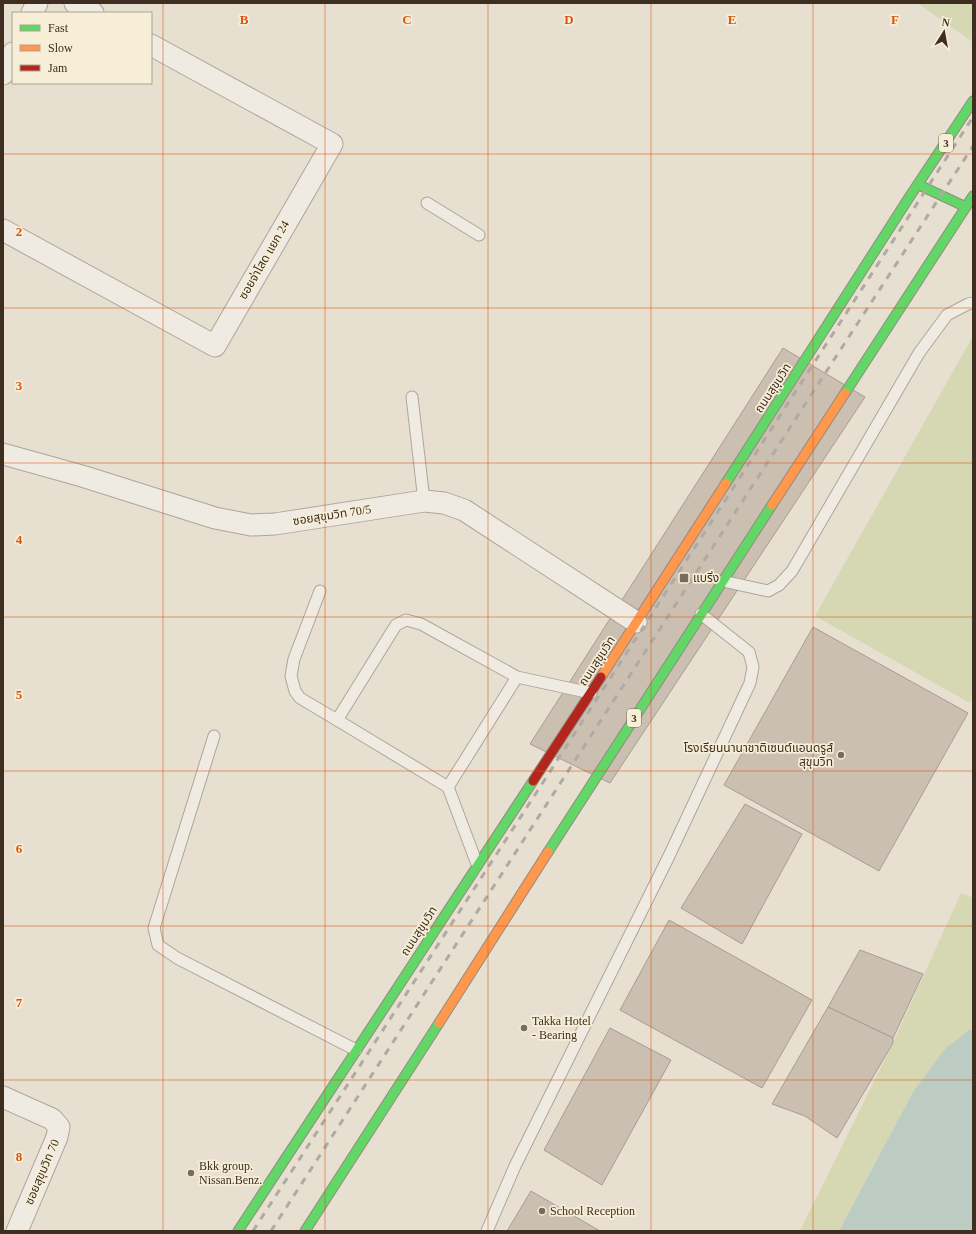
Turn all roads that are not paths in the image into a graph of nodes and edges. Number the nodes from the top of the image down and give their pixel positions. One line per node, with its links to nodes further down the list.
1 (37, 3): 3 (street)
2 (75, 3): 4 (street)
3 (32, 12)
4 (91, 12)
5 (152, 46): 13 (street, ซอยจ่าโสด แยก 24)
6 (12, 55): 7 (street)
7 (3, 74)
8 (973, 101): 9 (highway, ถนนสุขุมวิท / 3)
9 (918, 185): 12 (highway); 22 (highway, ถนนสุขุมวิท / 3)
10 (973, 196): 12 (highway, 3)
11 (427, 203): 14 (lane)
12 (966, 207): 19 (highway, 3)
13 (3, 230)
14 (479, 235)
15 (973, 303): 19 (lane)
16 (412, 397): 18 (lane)
17 (3, 454): 18 (street, ซอยสุขุมวิท 70/5)
18 (424, 501): 22 (street, ซอยสุขุมวิท 70/5)
19 (723, 581): 21 (highway, 3)
20 (320, 591): 25 (lane)
21 (701, 614): 33 (highway, 3); 34 (lane)
22 (636, 622): 24 (highway, ถนนสุขุมวิท / 3)
23 (517, 677): 24 (lane); 25 (lane); 27 (lane)
24 (591, 693): 28 (highway, ถนนสุขุมวิท / 3)
25 (337, 720): 27 (lane)
26 (214, 736): 29 (lane)
27 (448, 787): 28 (lane)
28 (478, 864): 29 (highway, ถนนสุขุมวิท / 3)
29 (356, 1050): 32 (highway, ถนนสุขุมวิท / 3)
30 (3, 1097): 31 (street, ซอยสุขุมวิท 70)
31 (17, 1231)
32 (238, 1231)
33 (306, 1231)
34 (487, 1231)

